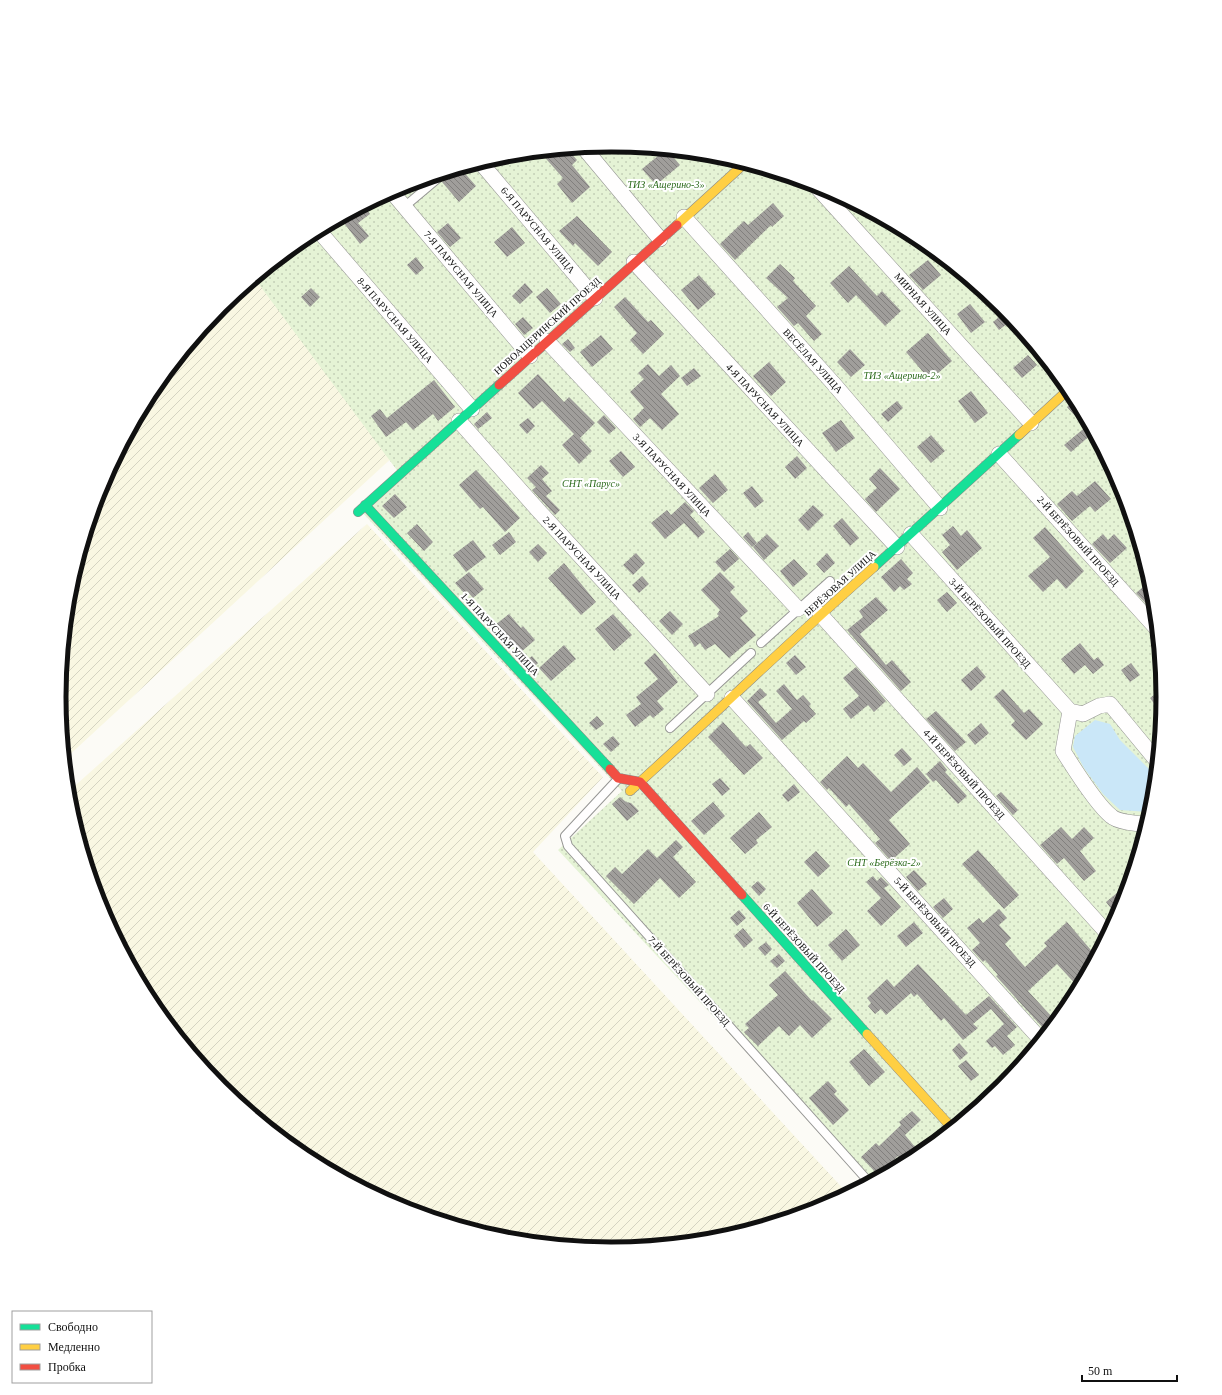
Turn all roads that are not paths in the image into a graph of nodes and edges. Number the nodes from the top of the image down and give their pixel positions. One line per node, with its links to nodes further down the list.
1 (588, 153): 10 (street)
2 (485, 168): 12 (street, 6-Я ПАРУСНАЯ УЛИЦА)
3 (739, 168): 8 (street, НОВОАЩЕРИНСКИЙ ПРОЕЗД)
4 (434, 182): 7 (lane)
5 (396, 197): 7 (street, 7-Я ПАРУСНАЯ УЛИЦА)
6 (826, 197): 18 (street, МИРНАЯ УЛИЦА)
7 (404, 207): 14 (street, 7-Я ПАРУСНАЯ УЛИЦА)
8 (684, 218): 10 (street, НОВОАЩЕРИНСКИЙ ПРОЕЗД); 21 (street, ВЕСЁЛАЯ УЛИЦА)
9 (322, 236): 16 (street, 8-Я ПАРУСНАЯ УЛИЦА)
10 (660, 239): 11 (street, НОВОАЩЕРИНСКИЙ ПРОЕЗД)
11 (634, 262): 12 (street, НОВОАЩЕРИНСКИЙ ПРОЕЗД); 23 (street, 4-Я ПАРУСНАЯ УЛИЦА)
12 (595, 298): 13 (street, НОВОАЩЕРИНСКИЙ ПРОЕЗД)
13 (546, 341): 14 (street, НОВОАЩЕРИНСКИЙ ПРОЕЗД); 25 (street, 3-Я ПАРУСНАЯ УЛИЦА)
14 (530, 356): 16 (street, НОВОАЩЕРИНСКИЙ ПРОЕЗД)
15 (1063, 394): 18 (street, БЕРЁЗОВАЯ УЛИЦА)
16 (472, 409): 17 (street, НОВОАЩЕРИНСКИЙ ПРОЕЗД)
17 (458, 421): 20 (street, НОВОАЩЕРИНСКИЙ ПРОЕЗД); 30 (street, 2-Я ПАРУСНАЯ УЛИЦА)
18 (1031, 423): 19 (street, БЕРЁЗОВАЯ УЛИЦА)
19 (999, 454): 21 (street, БЕРЁЗОВАЯ УЛИЦА); 27 (street, 2-Й БЕРЁЗОВЫЙ ПРОЕЗД)
20 (362, 508): 35 (street, 1-Я ПАРУСНАЯ УЛИЦА)
21 (940, 508): 22 (street, БЕРЁЗОВАЯ УЛИЦА)
22 (911, 534): 23 (street, БЕРЁЗОВАЯ УЛИЦА); 32 (street, 3-Й БЕРЁЗОВЫЙ ПРОЕЗД)
23 (897, 547): 26 (street, БЕРЁЗОВАЯ УЛИЦА)
24 (830, 581): 25 (lane)
25 (798, 609): 28 (lane)
26 (820, 614): 31 (street, БЕРЁЗОВАЯ УЛИЦА); 39 (street, 4-Й БЕРЁЗОВЫЙ ПРОЕЗД)
27 (1150, 622)
28 (761, 643)
29 (751, 652): 30 (lane)
30 (707, 694): 33 (lane)
31 (732, 698): 36 (street, БЕРЁЗОВАЯ УЛИЦА); 40 (street, 5-Й БЕРЁЗОВЫЙ ПРОЕЗД)
32 (1070, 711): 34 (street); 38 (street)
33 (670, 728)
34 (1152, 756)
35 (618, 778): 36 (street); 42 (lane, 7-Й БЕРЁЗОВЫЙ ПРОЕЗД)
36 (640, 782): 37 (street, БЕРЁЗОВАЯ УЛИЦА); 41 (street, 6-Й БЕРЁЗОВЫЙ ПРОЕЗД)
37 (626, 794)
38 (1141, 823)
39 (1104, 930)
40 (1037, 1036)
41 (949, 1125)
42 (866, 1178)

